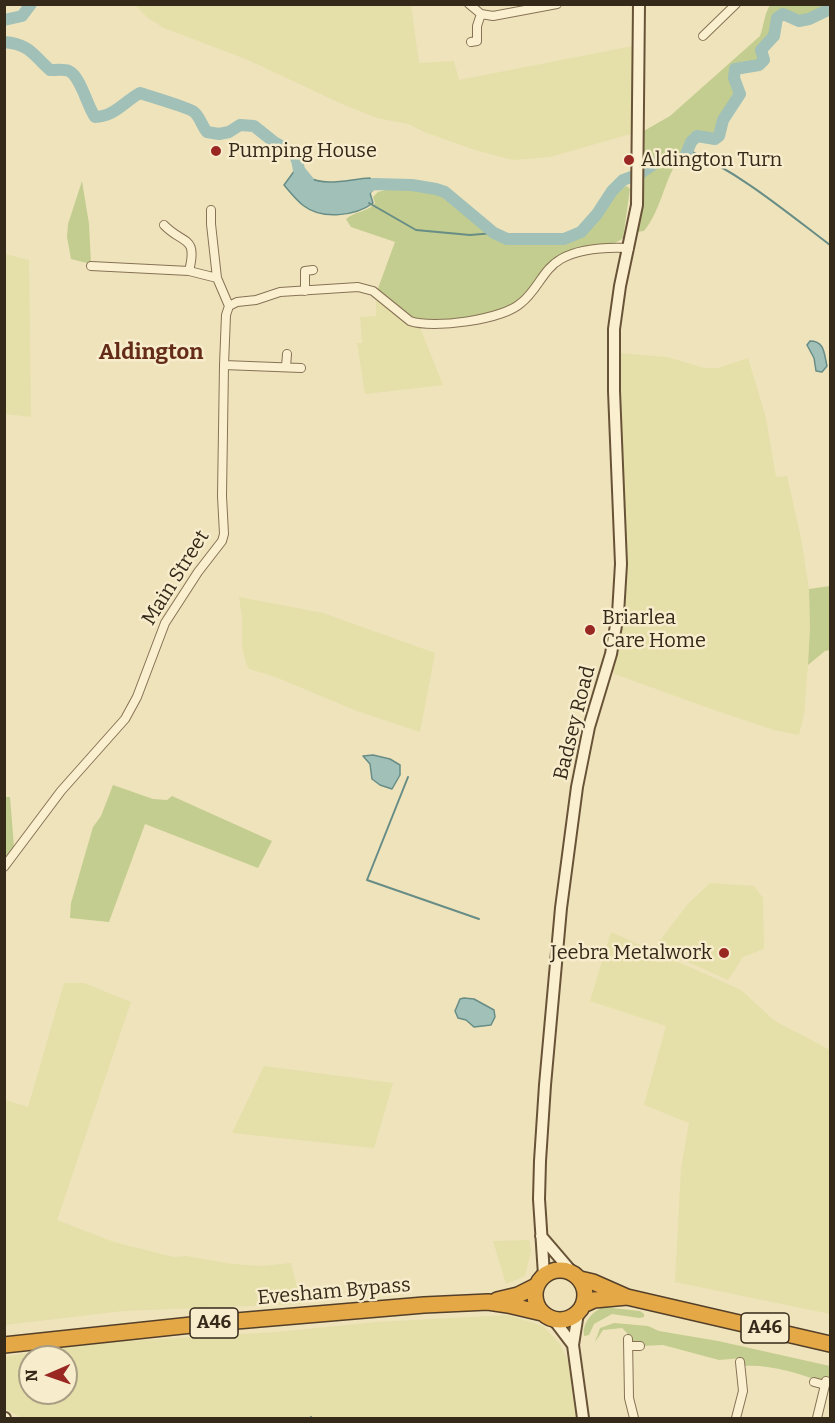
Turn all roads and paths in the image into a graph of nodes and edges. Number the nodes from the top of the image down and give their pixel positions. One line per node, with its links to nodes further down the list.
1 (469, 4): 5 (street)
2 (557, 4): 5 (street)
3 (639, 4): 10 (main road, Badsey Road)
4 (736, 4): 6 (street)
5 (481, 14): 7 (street)
6 (704, 36)
7 (471, 42)
8 (211, 210): 14 (street)
9 (164, 225): 13 (street)
10 (629, 248): 15 (street); 22 (main road, Badsey Road)
11 (92, 266): 13 (street)
12 (313, 270): 15 (street)
13 (189, 271): 14 (street)
14 (217, 278): 16 (street)
15 (305, 291): 16 (street)
16 (229, 306): 18 (street, Main Street)
17 (287, 354): 19 (street)
18 (224, 365): 19 (street); 21 (street, Main Street)
19 (286, 367): 20 (street)
20 (302, 368)
21 (4, 867)
22 (541, 1236): 23 (main road); 24 (main road, Badsey Road)
23 (575, 1275): 24 (highway); 25 (highway, A46); 27 (highway)
24 (540, 1280): 26 (highway, Evesham Bypass / A46); 28 (highway)
25 (627, 1297): 27 (highway, A46); 29 (highway, A46)
26 (488, 1302): 28 (highway, Evesham Bypass / A46); 30 (highway, Evesham Bypass / A46)
27 (581, 1309): 28 (highway); 31 (main road)
28 (548, 1316): 31 (main road)
29 (831, 1344)
30 (4, 1345)
31 (573, 1345): 35 (main road)
32 (640, 1346): 36 (street)
33 (740, 1362): 37 (street)
34 (814, 1382): 38 (street)
35 (583, 1419)
36 (634, 1419)
37 (736, 1419)
38 (818, 1419)

